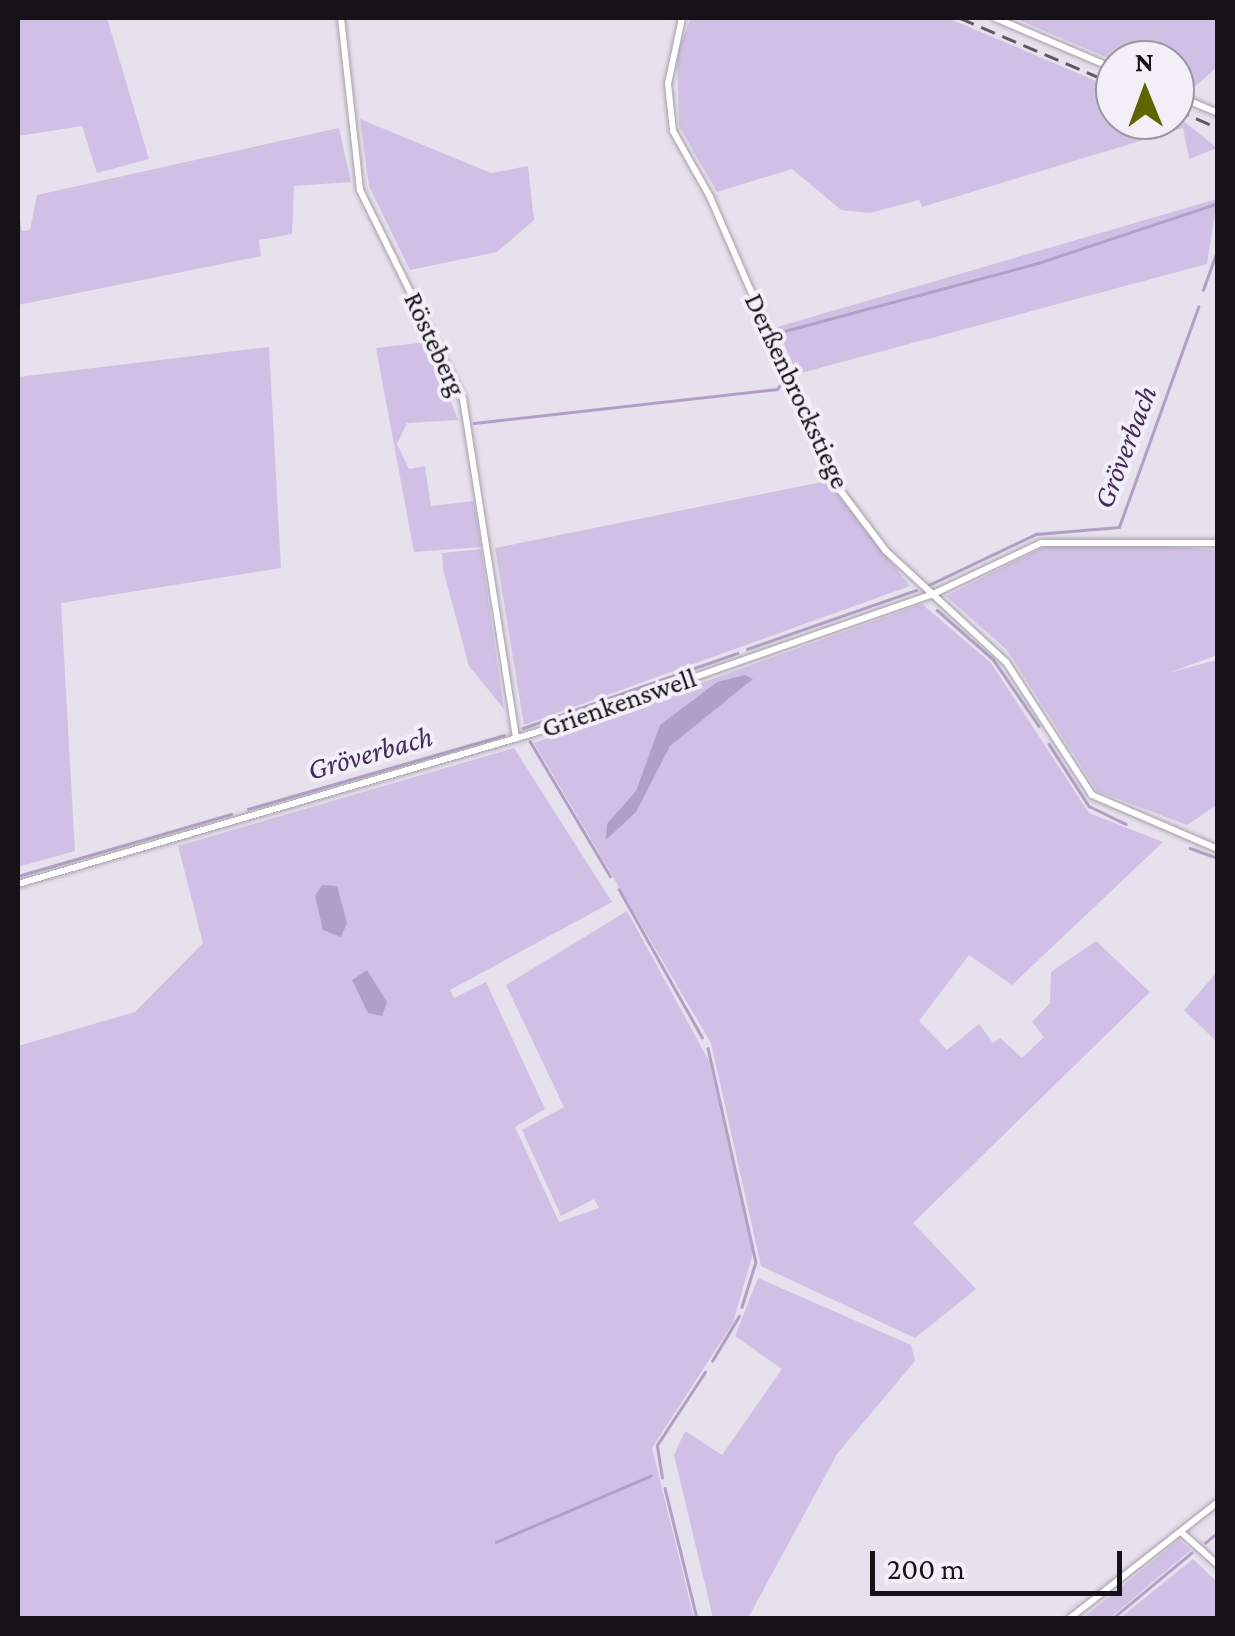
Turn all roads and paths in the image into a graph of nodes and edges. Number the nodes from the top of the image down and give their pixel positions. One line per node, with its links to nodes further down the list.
1 (341, 18): 9 (street, Rösteberg)
2 (682, 18): 8 (street, Derßenbrockstiege)
3 (995, 18): 4 (street)
4 (1095, 60)
5 (1195, 104): 6 (street)
6 (1218, 114)
7 (1218, 543): 8 (street, Grienkenswell)
8 (931, 594): 9 (street, Grienkenswell); 10 (street, Derßenbrockstiege)
9 (516, 738): 11 (street, Grienkenswell)
10 (1218, 849)
11 (18, 884)
12 (1218, 1502): 13 (street)
13 (1181, 1532): 14 (street); 15 (street)
14 (1218, 1564)
15 (1070, 1618)

